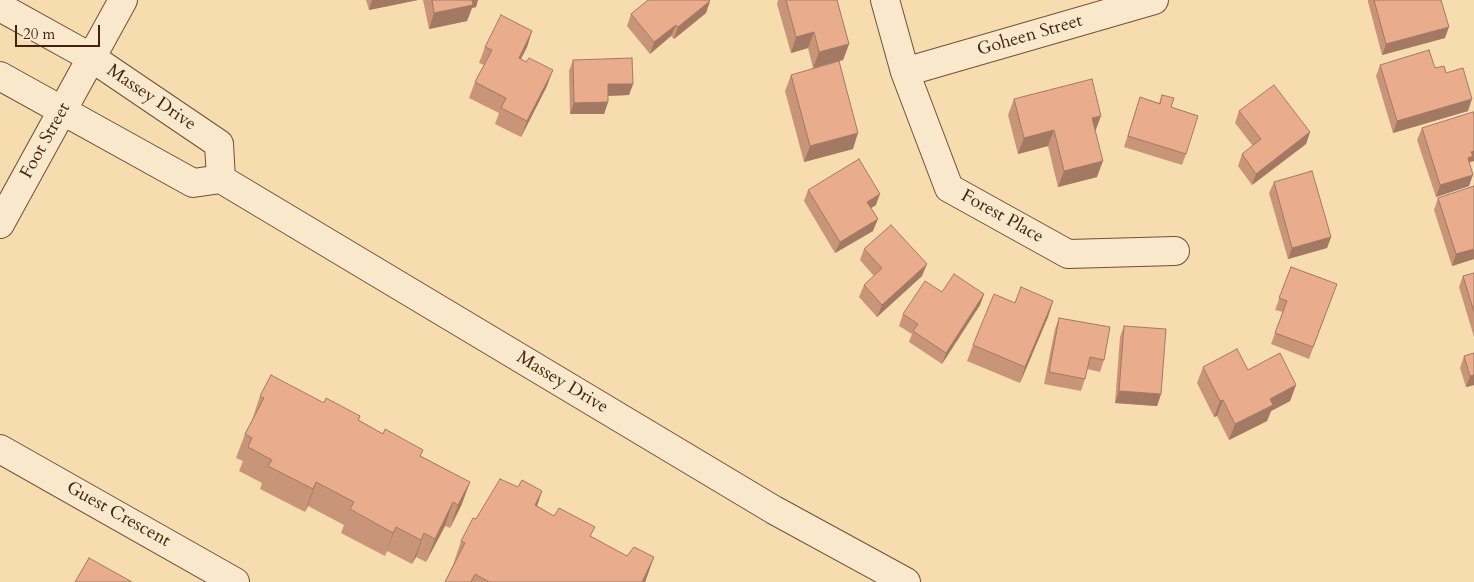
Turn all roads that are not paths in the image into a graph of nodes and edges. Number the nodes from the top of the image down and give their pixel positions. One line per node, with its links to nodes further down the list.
1 (123, 0): 5 (street, Foot Street)
2 (885, 0): 6 (street, Forest Place)
3 (1154, 0): 6 (street, Goheen Street)
4 (0, 8): 5 (street, Massey Drive)
5 (92, 58): 8 (street, Foot Street); 9 (street, Massey Drive)
6 (905, 72): 11 (street, Forest Place)
7 (0, 76): 8 (street)
8 (62, 111): 9 (street); 10 (street, Foot Street)
9 (221, 179): 14 (street, Massey Drive)
10 (0, 224)
11 (1175, 251)
12 (0, 449): 13 (street, Guest Crescent)
13 (235, 582)
14 (906, 582)

